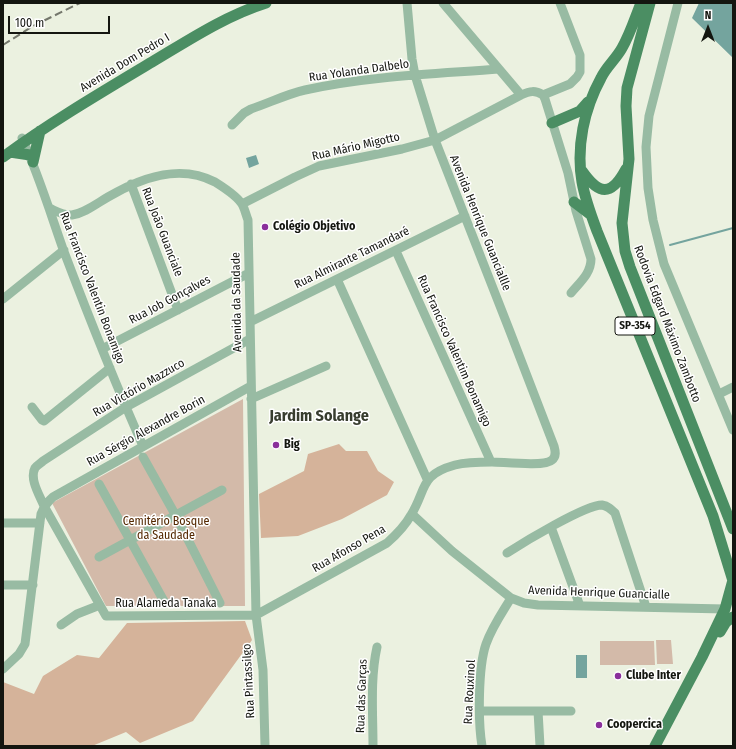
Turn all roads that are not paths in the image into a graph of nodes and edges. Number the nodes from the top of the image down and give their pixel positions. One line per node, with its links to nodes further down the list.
1 (253, 3): 21 (main road, Avenida Dom Pedro I)
2 (266, 3): 20 (main road, Avenida Dom Pedro I)
3 (407, 3): 14 (street, Avenida Henrique Guanciallle)
4 (443, 3): 13 (street)
5 (560, 3): 16 (street)
6 (634, 3): 12 (main road)
7 (641, 3): 12 (main road, SP-354)
8 (650, 3): 11 (main road, Rodovia Edgard Máximo Zambotto / SP-354)
9 (657, 3): 11 (main road)
10 (678, 3): 47 (street)
11 (642, 36): 25 (main road, Rodovia Edgard Máximo Zambotto / SP-354)
12 (608, 67): 17 (main road, SP-354)
13 (499, 70): 14 (street, Rua Yolanda Dalbelo); 15 (street)
14 (415, 75): 19 (street, Rua Yolanda Dalbelo); 22 (street, Avenida Henrique Guanciallle)
15 (521, 95): 16 (street); 22 (street, Rua Mário Migotto)
16 (543, 95): 18 (street)
17 (592, 96): 18 (main road); 26 (main road, SP-354)
18 (552, 123): 28 (street)
19 (232, 125)
20 (40, 131): 21 (main road, Avenida Dom Pedro I); 24 (main road)
21 (23, 140): 23 (main road, Avenida Dom Pedro I); 24 (street, Rua Francisco Valentin Bonamigo)
22 (435, 140): 29 (street, Rua Mário Migotto); 32 (street, Avenida Henrique Guanciallle)
23 (5, 153): 24 (main road)
24 (31, 159): 30 (street, Rua Francisco Valentin Bonamigo)
25 (628, 166): 26 (main road); 67 (main road, Rodovia Edgard Máximo Zambotto / SP-354)
26 (581, 171): 31 (main road, SP-354)
27 (131, 184): 29 (street, Avenida da Saudade); 30 (street, Avenida da Saudade); 39 (street, Rua João Guanciale)
28 (574, 202): 31 (main road); 37 (street)
29 (242, 204): 35 (street, Avenida da Saudade)
30 (48, 208): 33 (street, Rua Francisco Valentin Bonamigo)
31 (591, 215): 71 (main road, SP-354)
32 (465, 216): 34 (street, Rua Almirante Tamandaré); 55 (street, Avenida Henrique Guanciallle)
33 (64, 250): 38 (street); 42 (street, Rua Francisco Valentin Bonamigo)
34 (396, 251): 36 (street, Rua Almirante Tamandaré); 55 (street, Rua Francisco Valentim Bonamigo)
35 (249, 273): 39 (street, Rua Job Gonçalves); 40 (street, Avenida da Saudade)
36 (337, 278): 40 (street, Rua Almirante Tamandaré); 56 (street)
37 (571, 293)
38 (3, 299)
39 (178, 310): 42 (street, Rua Job Gonçalves)
40 (250, 322): 41 (street, Avenida da Saudade)
41 (250, 339): 45 (street, Avenida da Saudade); 50 (street, Rua Victório Mazzuco)
42 (102, 349): 44 (street, Rua Francisco Valentin Bonamigo)
43 (326, 366): 48 (street)
44 (110, 368): 49 (street); 50 (street, Rua Francisco Valentin Bonamigo)
45 (251, 386): 48 (street, Avenida da Saudade); 52 (street, Rua Sérgio Alexandre Borin)
46 (733, 387): 47 (street)
47 (719, 394): 51 (street)
48 (251, 399): 80 (street, Avenida da Saudade)
49 (32, 408)
50 (126, 408): 52 (street, Rua Francisco Valentin Bonamigo); 54 (street, Rua Victório Mazzuco)
51 (733, 430)
52 (143, 446): 60 (street, Rua Sérgio Alexandre Borin)
53 (143, 457): 62 (street)
54 (43, 461): 60 (street, Rua Alameda Tanaka)
55 (491, 462): 56 (street)
56 (427, 479): 59 (street, Rua Afonso Pena)
57 (99, 484): 68 (street)
58 (222, 490): 62 (street)
59 (422, 490): 61 (street, Rua Afonso Pena); 65 (street)
60 (44, 506): 64 (street); 77 (street, Rua Alameda Tanaka)
61 (412, 514): 65 (street, Avenida Henrique Guancialle); 80 (street, Rua Afonso Pena)
62 (176, 516): 68 (street); 76 (street)
63 (3, 523): 64 (street)
64 (40, 523): 73 (street)
65 (426, 527): 74 (street, Avenida Henrique Guancialle)
66 (551, 527): 69 (street); 78 (street); 79 (street)
67 (733, 529)
68 (130, 540): 70 (street); 75 (street)
69 (507, 553)
70 (99, 557)
71 (733, 580): 81 (main road)
72 (3, 585): 73 (street)
73 (33, 585): 84 (street)
74 (511, 598): 78 (street, Avenida Henrique Guancialle); 87 (street, Rua Rouxinol)
75 (165, 602)
76 (220, 602)
77 (100, 605): 80 (street, Rua Alameda Tanaka); 82 (street)
78 (580, 606): 79 (street, Avenida Henrique Guancialle)
79 (646, 607): 81 (street, Avenida Henrique Guancialle)
80 (256, 615): 88 (street, Rua Pintassilgo)
81 (730, 616): 92 (main road)
82 (61, 625)
83 (377, 647): 89 (street, Rua das Garças)
84 (3, 669)
85 (538, 711): 86 (street); 87 (street); 91 (street)
86 (571, 711)
87 (480, 712): 90 (street, Rua Rouxinol)
88 (265, 746)
89 (373, 746)
90 (482, 746)
91 (540, 746)
92 (655, 746)

